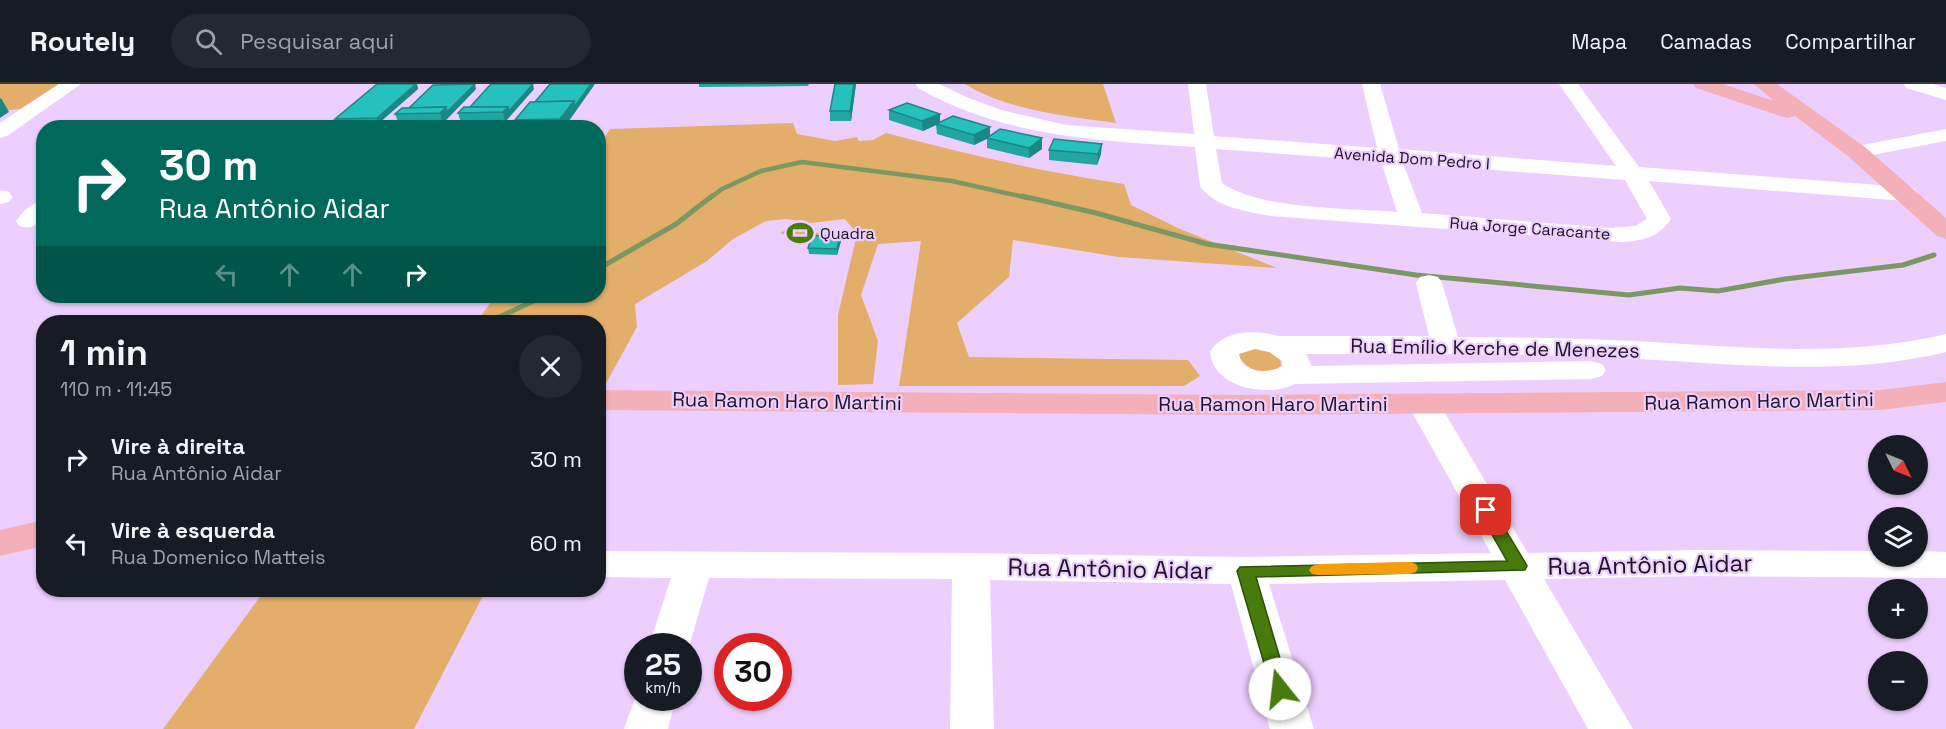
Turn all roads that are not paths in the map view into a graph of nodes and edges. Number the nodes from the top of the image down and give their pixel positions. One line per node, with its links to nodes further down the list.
1 (72, 84): 12 (street)
2 (925, 84): 14 (street, Avenida Dom Pedro I)
3 (951, 84): 14 (street, Avenida Dom Pedro I)
4 (1197, 84): 14 (street)
5 (1371, 84): 15 (street)
6 (1568, 84): 17 (street, Rua Jorge Caracante)
7 (1703, 84): 9 (main road)
8 (1912, 84): 10 (street)
9 (1761, 88): 11 (main road); 11 (main road)
10 (1946, 94)
11 (1821, 127): 16 (main road)
12 (0, 132)
13 (1946, 135): 16 (street)
14 (1203, 138): 15 (street, Avenida Dom Pedro I); 19 (street)
15 (1388, 152): 17 (street, Avenida Dom Pedro I); 19 (street)
16 (1857, 152): 18 (main road)
17 (1629, 168): 18 (street, Avenida Dom Pedro I); 19 (street, Rua Jorge Caracante)
18 (1900, 188): 20 (main road)
19 (1412, 219)
20 (1946, 231)
21 (1429, 284): 24 (street)
22 (1946, 343): 25 (street, Rua Emílio Kerche de Menezes)
23 (1278, 345): 24 (street, Rua Emílio Kerche de Menezes); 26 (street); 26 (street, Rua Emílio Kerche de Menezes)
24 (1446, 345): 25 (street, Rua Emílio Kerche de Menezes)
25 (1711, 357): 26 (street, Rua Emílio Kerche de Menezes)
26 (1292, 375)
27 (1946, 392): 29 (main road, Rua Ramon Haro Martini)
28 (606, 400): 29 (main road, Rua Ramon Haro Martini)
29 (1424, 405): 36 (street)
30 (36, 535): 31 (main road)
31 (0, 543)
32 (606, 564): 34 (street, Rua Antônio Aidar)
33 (1946, 564): 36 (street, Rua Antônio Aidar)
34 (694, 565): 35 (street, Rua Antônio Aidar); 38 (street)
35 (971, 566): 37 (street, Rua Antônio Aidar); 41 (street)
36 (1519, 566): 37 (street, Rua Antônio Aidar); 43 (street)
37 (1246, 571): 42 (street)
38 (674, 633)
39 (651, 711): 40 (street)
40 (646, 729)
41 (972, 729)
42 (1292, 729)
43 (1611, 729)

